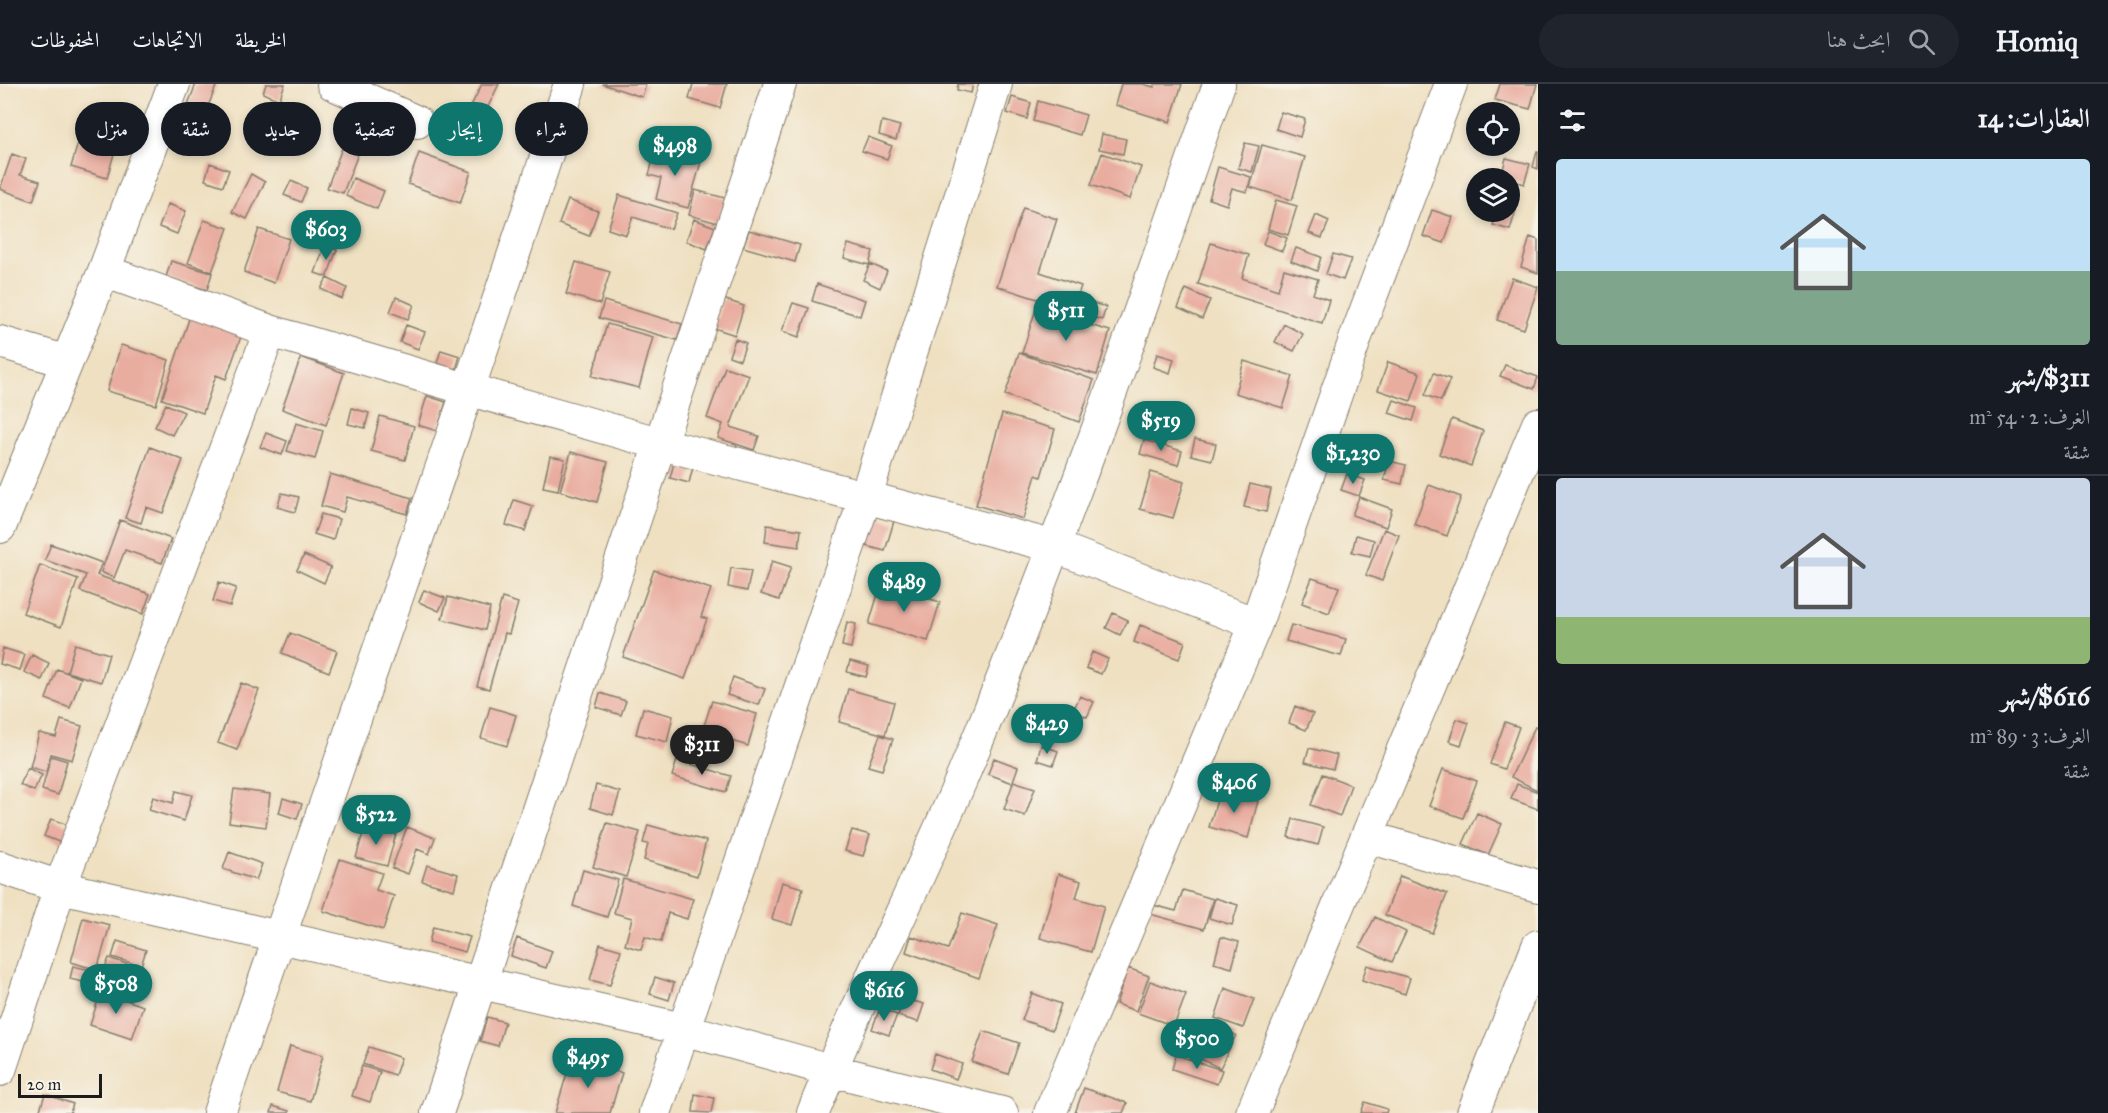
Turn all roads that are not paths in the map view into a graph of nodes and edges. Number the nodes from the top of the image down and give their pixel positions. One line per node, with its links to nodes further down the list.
1 (174, 84): 9 (street)
2 (333, 84): 8 (street)
3 (570, 84): 13 (street)
4 (780, 84): 15 (street)
5 (996, 84): 16 (street)
6 (1219, 84): 18 (street)
7 (1450, 84): 19 (street)
8 (417, 122)
9 (104, 271): 10 (street); 12 (street)
10 (270, 331): 13 (street); 23 (street)
11 (0, 342): 12 (street)
12 (65, 361): 17 (street)
13 (470, 390): 15 (street); 24 (street)
14 (1538, 424): 20 (street)
15 (658, 443): 16 (street); 26 (street)
16 (866, 496): 18 (street); 27 (street)
17 (0, 526)
18 (1056, 547): 19 (street); 29 (street)
19 (1256, 624): 35 (street)
20 (1368, 837): 22 (street); 36 (street)
21 (0, 867): 23 (street)
22 (1538, 886)
23 (60, 887): 24 (street); 28 (street)
24 (278, 938): 26 (street); 30 (street)
25 (1538, 946): 37 (street)
26 (479, 984): 27 (street); 31 (street)
27 (683, 1029): 29 (street); 32 (street)
28 (0, 1070)
29 (830, 1070): 33 (street); 34 (street)
30 (219, 1113)
31 (437, 1113)
32 (655, 1113)
33 (813, 1113)
34 (1002, 1113)
35 (1050, 1113)
36 (1252, 1113)
37 (1473, 1113)

